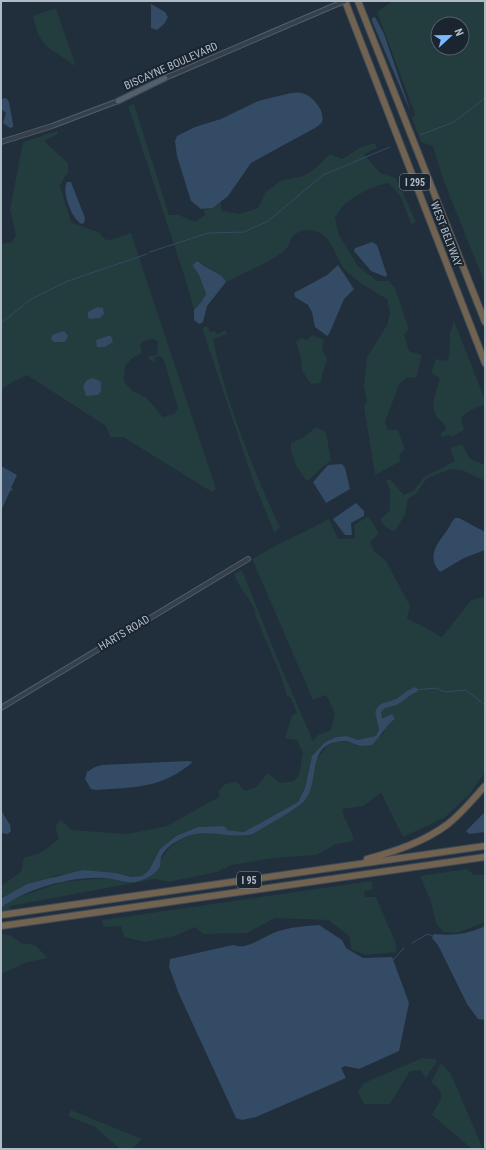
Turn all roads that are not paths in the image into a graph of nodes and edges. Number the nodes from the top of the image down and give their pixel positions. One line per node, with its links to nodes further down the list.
1 (345, 1): 3 (street, BISCAYNE BOULEVARD, bridge); 7 (highway, WEST BELTWAY / I 295)
2 (358, 1): 6 (highway, WEST BELTWAY / I 295)
3 (165, 78): 4 (main road, BISCAYNE BOULEVARD)
4 (118, 101): 5 (street, BISCAYNE BOULEVARD)
5 (1, 142)
6 (485, 322)
7 (485, 363)
8 (248, 559): 9 (street, HARTS ROAD)
9 (1, 708)
10 (485, 786): 14 (highway)
11 (485, 846): 14 (highway, I 95)
12 (485, 857): 15 (highway, I 95)
13 (485, 861): 15 (highway)
14 (348, 865): 16 (highway, I 95)
15 (405, 868): 17 (highway, I 95)
16 (1, 915)
17 (4, 925)

